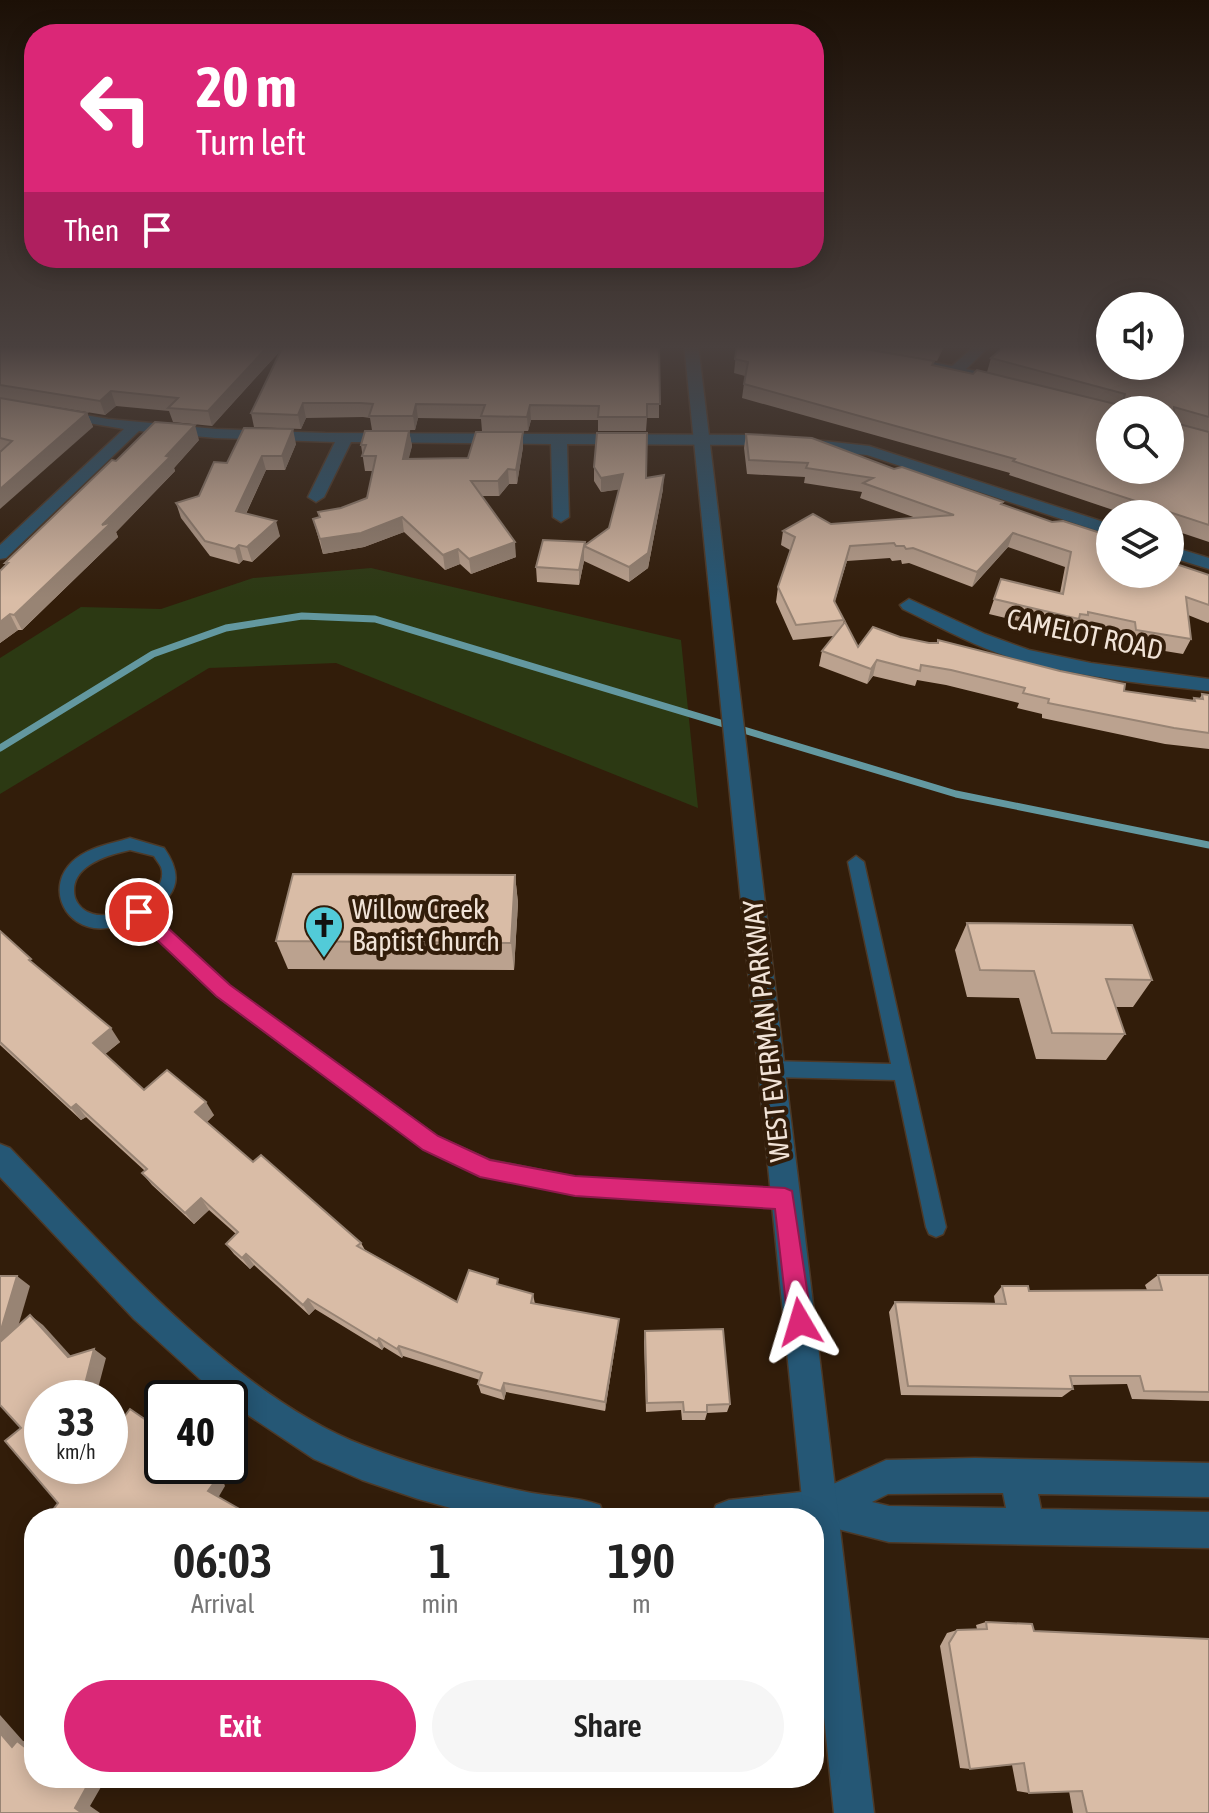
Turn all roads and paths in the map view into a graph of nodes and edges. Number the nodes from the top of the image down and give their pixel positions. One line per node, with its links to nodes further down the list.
1 (134, 428): 10 (street)
2 (140, 429): 4 (street)
3 (701, 429): 6 (street, WEST EVERMAN PARKWAY)
4 (345, 438): 5 (street); 7 (street)
5 (559, 439): 6 (street); 8 (street)
6 (702, 439): 9 (street); 17 (street, WEST EVERMAN PARKWAY)
7 (316, 497)
8 (561, 517)
9 (1096, 525)
10 (0, 554)
11 (1184, 556): 12 (street)
12 (1209, 564)
13 (909, 605): 14 (street, CAMELOT ROAD)
14 (1209, 685)
15 (856, 862): 18 (lane)
16 (139, 912): 16 (lane); 20 (lane)
17 (771, 1069): 18 (lane); 20 (street, WEST EVERMAN PARKWAY)
18 (901, 1072): 21 (lane)
19 (0, 1157): 25 (street)
20 (785, 1199): 24 (street, WEST EVERMAN PARKWAY)
21 (936, 1227)
22 (1017, 1476): 23 (street); 24 (street); 27 (street)
23 (1209, 1480)
24 (822, 1507): 26 (street); 27 (street)
25 (515, 1508)
26 (814, 1508)
27 (1027, 1525): 29 (street)
28 (824, 1526): 30 (street, WEST EVERMAN PARKWAY)
29 (1209, 1530)
30 (854, 1813)

